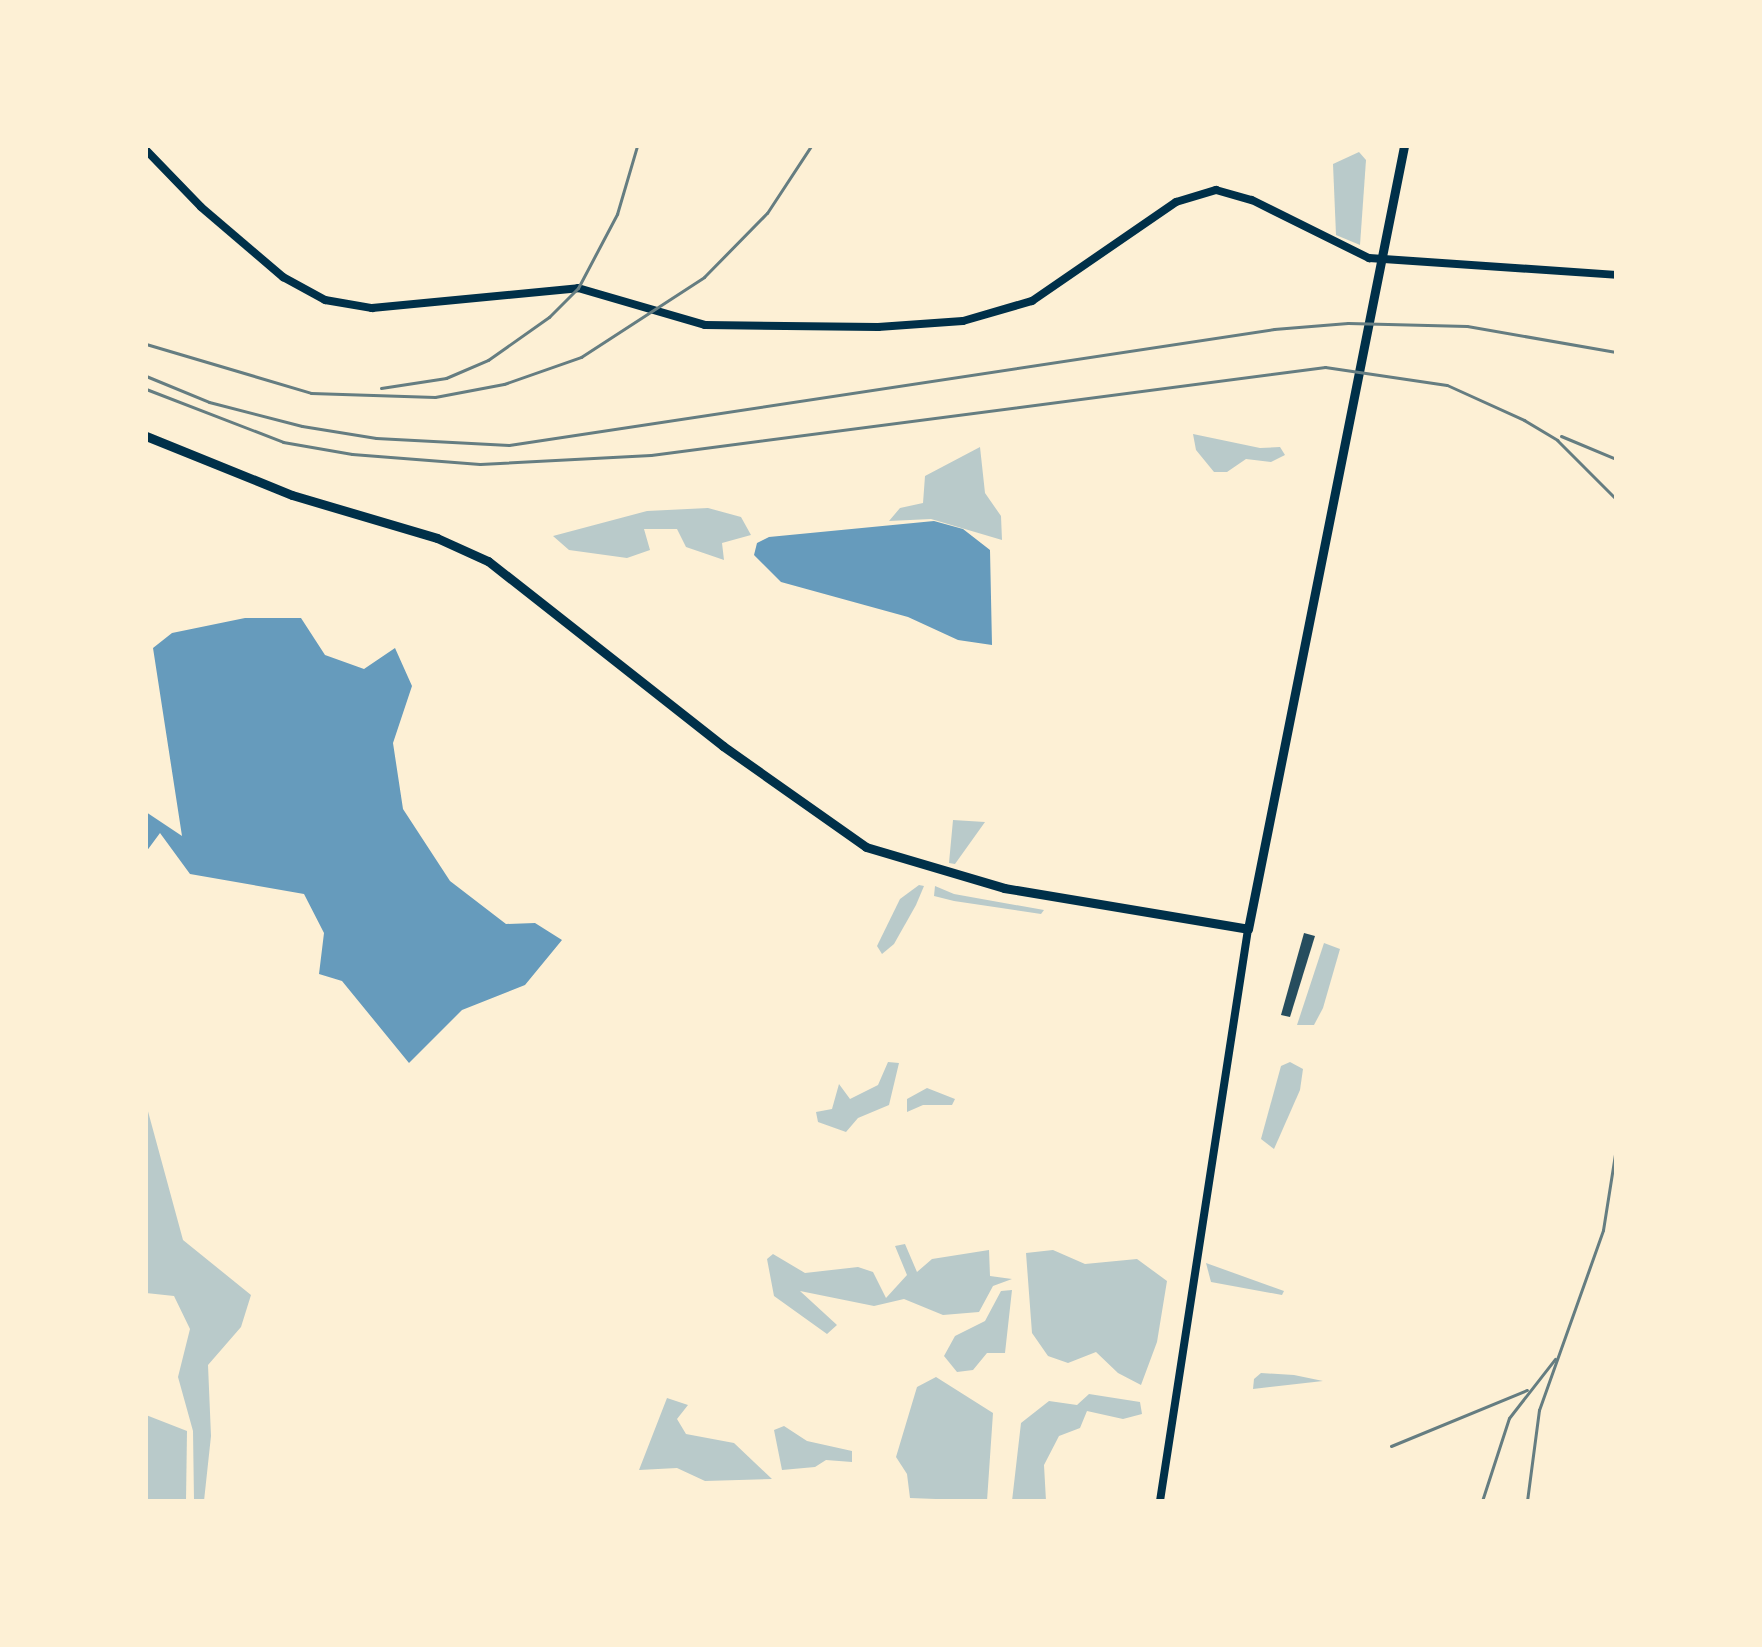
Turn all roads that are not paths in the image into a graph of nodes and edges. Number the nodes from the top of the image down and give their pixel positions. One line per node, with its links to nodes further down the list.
1 (1404, 146): 5 (main road)
2 (146, 150): 3 (street)
3 (1616, 275)
4 (146, 436): 5 (main road)
5 (1248, 929): 6 (street)
6 (1160, 1501)

